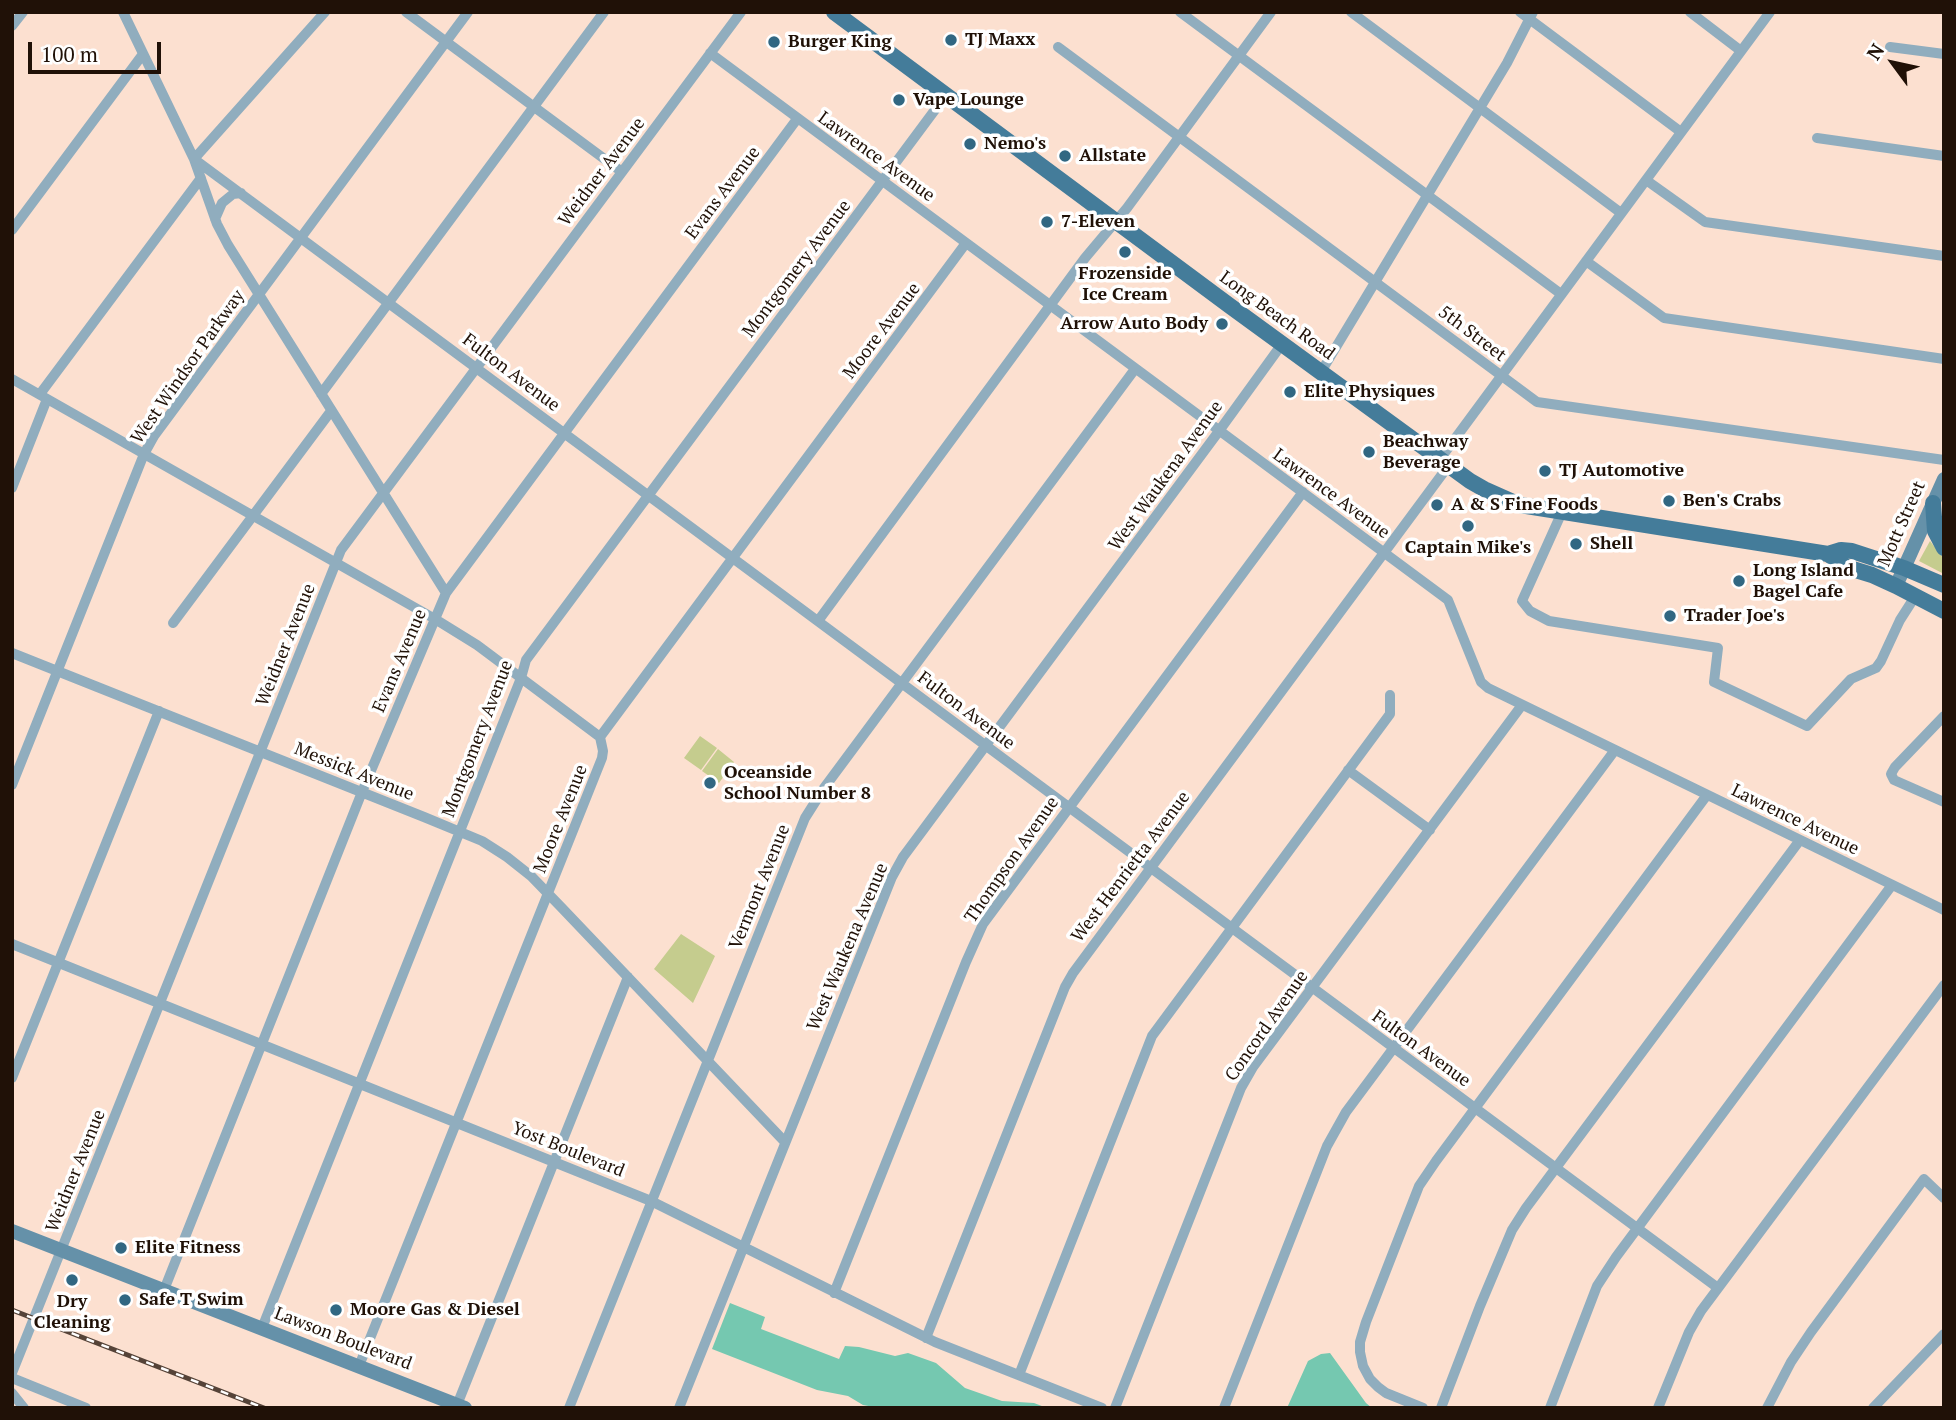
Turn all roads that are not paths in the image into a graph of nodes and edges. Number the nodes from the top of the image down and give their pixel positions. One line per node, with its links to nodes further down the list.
1 (23, 12): 16 (street)
2 (123, 12): 21 (street)
3 (326, 12): 33 (street)
4 (406, 12): 17 (street)
5 (468, 12): 17 (street, West Windsor Parkway)
6 (604, 12): 26 (street)
7 (740, 12): 22 (street, Weidner Avenue)
8 (834, 12): 25 (main road, Long Beach Road)
9 (1181, 12): 24 (street)
10 (1271, 12): 24 (street)
11 (1351, 12): 27 (street)
12 (1520, 12): 15 (street)
13 (1690, 12): 20 (street)
14 (1770, 12): 20 (street, West Henrietta Avenue)
15 (1531, 16): 27 (street); 29 (street)
16 (12, 26)
17 (446, 42): 26 (street); 44 (street, West Windsor Parkway)
18 (1058, 47): 30 (street, 5th Street)
19 (1890, 47): 23 (street)
20 (1741, 51): 29 (street, West Henrietta Avenue)
21 (143, 54): 33 (street); 43 (street)
22 (710, 54): 28 (street, Lawrence Avenue); 34 (street, Weidner Avenue)
23 (1944, 54)
24 (1239, 56): 30 (street); 39 (street)
25 (946, 95): 37 (street, Montgomery Avenue); 42 (main road, Long Beach Road)
26 (534, 107): 34 (street); 51 (street)
27 (1480, 108): 39 (street); 40 (street)
28 (797, 119): 37 (street, Lawrence Avenue); 64 (street, Evans Avenue)
29 (1681, 132): 36 (street, West Henrietta Avenue)
30 (1179, 137): 42 (street); 48 (street, 5th Street)
31 (1817, 138): 32 (street)
32 (1944, 156)
33 (194, 159): 35 (street); 38 (street, Fulton Avenue)
34 (622, 172): 55 (street, Weidner Avenue)
35 (201, 178): 41 (street); 61 (street)
36 (1646, 180): 40 (street, West Henrietta Avenue); 46 (street)
37 (882, 181): 45 (street, Lawrence Avenue); 72 (street, Montgomery Avenue)
38 (241, 193): 41 (street); 44 (street, Fulton Avenue)
39 (1428, 195): 48 (street); 50 (street)
40 (1621, 213): 47 (street, West Henrietta Avenue)
41 (215, 219): 49 (street)
42 (1116, 221): 52 (street); 53 (main road, Long Beach Road)
43 (12, 230)
44 (301, 237): 49 (street, West Windsor Parkway); 51 (street, Fulton Avenue)
45 (966, 243): 52 (street, Lawrence Avenue); 79 (street, Moore Avenue)
46 (1944, 257)
47 (1586, 261): 50 (street, West Henrietta Avenue); 54 (street)
48 (1376, 282): 57 (street); 58 (street, 5th Street)
49 (259, 294): 60 (street); 65 (street, West Windsor Parkway)
50 (1561, 294): 58 (street, West Henrietta Avenue)
51 (389, 302): 55 (street, Fulton Avenue); 60 (street)
52 (1050, 305): 56 (street, Lawrence Avenue); 88 (street)
53 (1282, 344): 57 (main road, Long Beach Road); 63 (street, West Waukena Avenue)
54 (1944, 359)
55 (477, 367): 64 (street, Fulton Avenue); 71 (street, Weidner Avenue)
56 (1135, 369): 63 (street, Lawrence Avenue); 93 (street, Vermont Avenue)
57 (1321, 372): 67 (main road, Long Beach Road)
58 (1501, 376): 66 (street, 5th Street); 67 (street, West Henrietta Avenue)
59 (12, 379): 61 (street)
60 (321, 394): 62 (street)
61 (43, 397): 65 (street); 69 (street)
62 (331, 411): 71 (street); 75 (street)
63 (1219, 431): 70 (street, Lawrence Avenue); 99 (street, West Waukena Avenue)
64 (564, 432): 72 (street, Fulton Avenue); 84 (street, Evans Avenue)
65 (144, 454): 75 (street); 91 (street, West Windsor Parkway)
66 (1944, 460)
67 (1444, 462): 74 (main road, Long Beach Road); 77 (street, West Henrietta Avenue)
68 (1944, 479): 73 (main road, Mott Street)
69 (12, 488)
70 (1303, 492): 77 (street, Lawrence Avenue); 107 (street, Thompson Avenue)
71 (383, 494): 80 (street, Weidner Avenue); 84 (street)
72 (649, 495): 79 (street, Fulton Avenue); 92 (street, Montgomery Avenue)
73 (1933, 503): 76 (main road); 81 (main road, Mott Street)
74 (1562, 512): 78 (main road, Long Beach Road); 85 (street)
75 (253, 515): 80 (street); 89 (street)
76 (1944, 548)
77 (1384, 552): 95 (street, Lawrence Avenue); 111 (street, West Henrietta Avenue)
78 (1828, 554): 81 (main road, Long Beach Road); 83 (main road, Long Beach Road)
79 (733, 558): 88 (street, Fulton Avenue); 98 (street, Moore Avenue)
80 (335, 562): 87 (street); 101 (street, Weidner Avenue)
81 (1904, 568): 82 (main road, Long Beach Road); 83 (main road, Mott Street)
82 (1944, 585)
83 (1896, 586): 85 (main road, Long Beach Road)
84 (446, 593): 87 (street, Evans Avenue)
85 (1916, 596): 86 (main road, Long Beach Road)
86 (1944, 611)
87 (435, 619): 92 (street); 104 (street, Evans Avenue)
88 (818, 621): 93 (street, Fulton Avenue)
89 (173, 623)
90 (12, 653): 91 (street, Messick Avenue)
91 (58, 671): 96 (street, Messick Avenue); 103 (street, West Windsor Parkway)
92 (521, 678): 98 (street); 109 (street, Montgomery Avenue)
93 (902, 683): 99 (street, Fulton Avenue); 124 (street, Vermont Avenue)
94 (1390, 695): 102 (street)
95 (1522, 705): 100 (street, Lawrence Avenue); 108 (street, Concord Avenue)
96 (159, 711): 101 (street, Messick Avenue); 117 (street)
97 (1944, 716): 106 (street)
98 (600, 737): 113 (street, Moore Avenue)
99 (986, 746): 107 (street, Fulton Avenue); 129 (street, West Waukena Avenue)
100 (1615, 750): 105 (street, Lawrence Avenue); 123 (street)
101 (261, 752): 104 (street, Messick Avenue); 121 (street, Weidner Avenue)
102 (1348, 770): 108 (street); 115 (street)
103 (12, 785)
104 (362, 792): 109 (street, Messick Avenue); 122 (street, Evans Avenue)
105 (1707, 795): 110 (street, Lawrence Avenue); 127 (street)
106 (1944, 802)
107 (1069, 807): 111 (street, Fulton Avenue); 140 (street, Thompson Avenue)
108 (1430, 830): 120 (street, Concord Avenue)
109 (460, 832): 113 (street, Messick Avenue); 126 (street, Montgomery Avenue)
110 (1800, 840): 112 (street, Lawrence Avenue); 131 (street)
111 (1150, 867): 115 (street, Fulton Avenue); 143 (street, West Henrietta Avenue)
112 (1892, 885): 114 (street, Lawrence Avenue); 134 (street)
113 (548, 894): 118 (street, Messick Avenue); 128 (street, Moore Avenue)
114 (1944, 911)
115 (1231, 928): 120 (street, Fulton Avenue); 146 (street)
116 (12, 944): 117 (street, Yost Boulevard)
117 (59, 963): 121 (street, Yost Boulevard); 125 (street)
118 (628, 977): 124 (street, Messick Avenue); 130 (street)
119 (1944, 985): 138 (street)
120 (1312, 988): 123 (street, Fulton Avenue); 154 (street, Concord Avenue)
121 (160, 1003): 122 (street, Yost Boulevard); 137 (street, Weidner Avenue)
122 (261, 1044): 126 (street, Yost Boulevard); 139 (street, Evans Avenue)
123 (1394, 1048): 127 (street, Fulton Avenue); 155 (street)
124 (707, 1061): 129 (street, Messick Avenue); 133 (street, Vermont Avenue)
125 (12, 1078)
126 (359, 1083): 128 (street, Yost Boulevard); 141 (street, Montgomery Avenue)
127 (1475, 1108): 131 (street, Fulton Avenue); 156 (street)
128 (457, 1122): 130 (street, Yost Boulevard); 144 (street, Moore Avenue)
129 (785, 1142): 136 (street, West Waukena Avenue)
130 (554, 1161): 133 (street, Yost Boulevard); 148 (street)
131 (1556, 1168): 134 (street, Fulton Avenue); 157 (street)
132 (1944, 1198): 160 (street)
133 (651, 1201): 136 (street, Yost Boulevard); 151 (street, Vermont Avenue)
134 (1637, 1229): 138 (street, Fulton Avenue); 158 (street)
135 (12, 1231): 137 (main road, Lawson Boulevard)
136 (743, 1248): 140 (street, Yost Boulevard); 152 (street, West Waukena Avenue)
137 (62, 1250): 139 (main road, Lawson Boulevard); 145 (street, Weidner Avenue)
138 (1718, 1289): 159 (street)
139 (164, 1290): 141 (main road, Lawson Boulevard)
140 (834, 1293): 143 (street, Yost Boulevard)
141 (262, 1328): 144 (main road, Lawson Boulevard)
142 (1944, 1334): 161 (street)
143 (926, 1338): 146 (street, Yost Boulevard)
144 (359, 1366): 148 (main road, Lawson Boulevard)
145 (12, 1375): 150 (street)
146 (1019, 1375): 153 (street, Yost Boulevard)
147 (12, 1393): 149 (street)
148 (461, 1406)
149 (24, 1408)
150 (86, 1408)
151 (569, 1408)
152 (679, 1408)
153 (1102, 1408)
154 (1115, 1408)
155 (1224, 1408)
156 (1423, 1408)
157 (1441, 1408)
158 (1550, 1408)
159 (1658, 1408)
160 (1767, 1408)
161 (1873, 1408)

